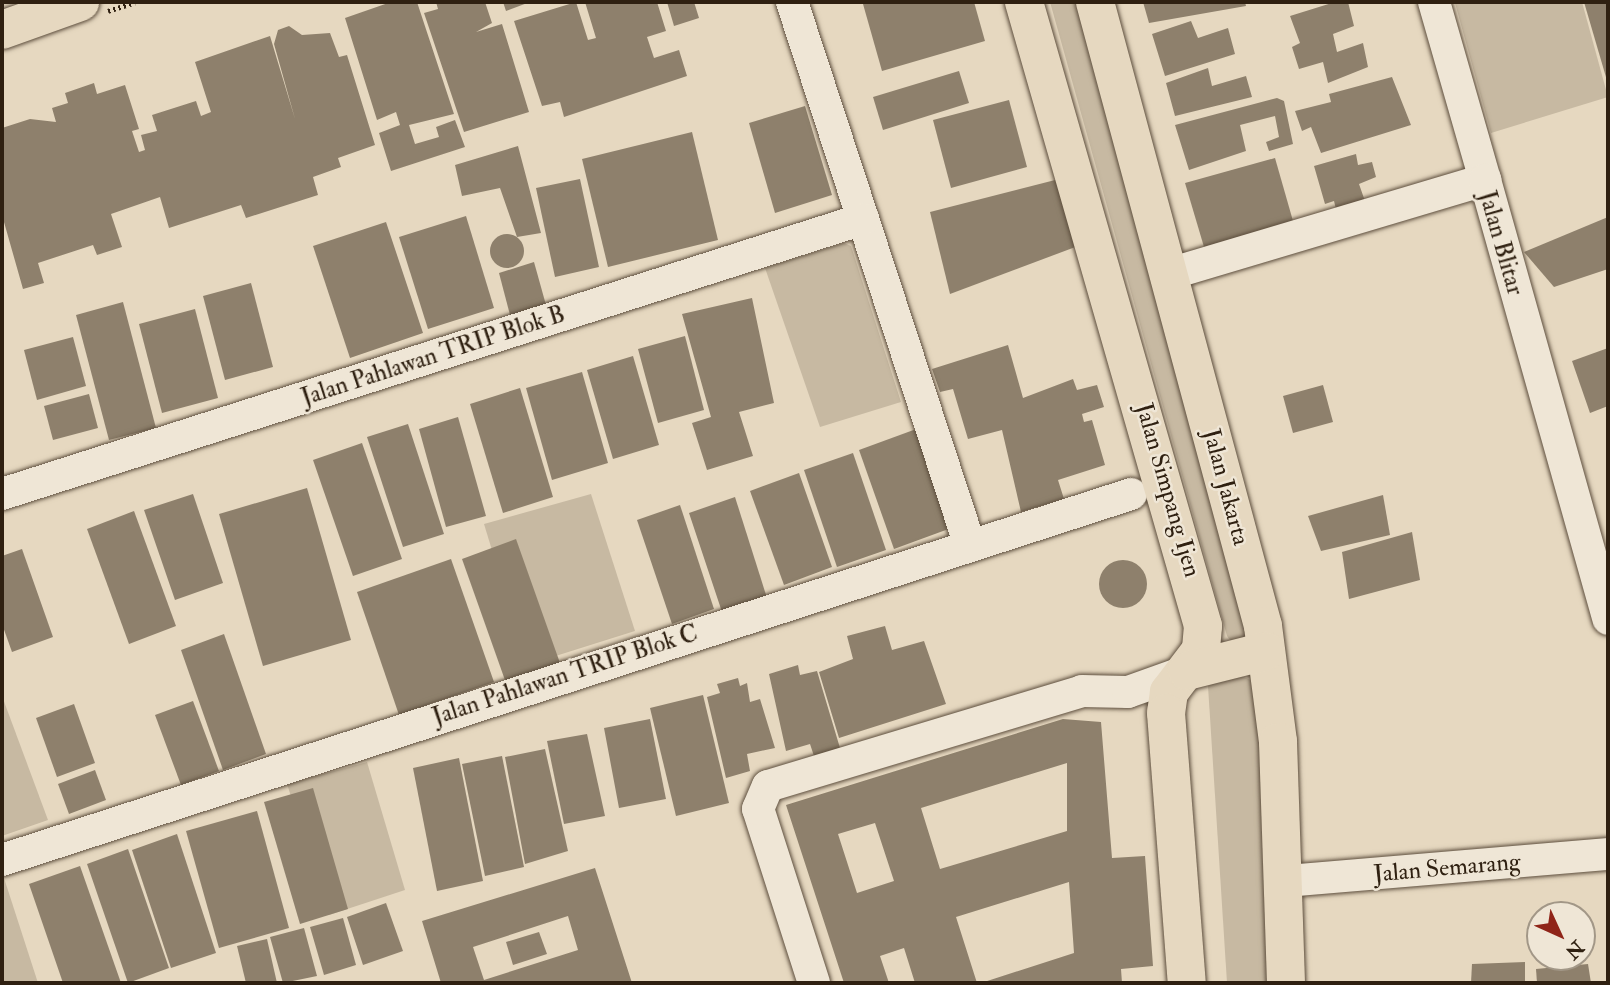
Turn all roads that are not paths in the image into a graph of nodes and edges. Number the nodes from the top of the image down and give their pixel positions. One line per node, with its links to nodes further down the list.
1 (80, 2): 6 (main road)
2 (792, 2): 8 (street)
3 (1024, 2): 15 (main road, Jalan Simpang Ijen)
4 (1095, 2): 9 (main road, Jalan Jakarta)
5 (1434, 2): 7 (street)
6 (2, 30)
7 (1485, 180): 9 (street, Jalan Blitar); 13 (street, Jalan Blitar)
8 (863, 219): 10 (street, Jalan Pahlawan TRIP Blok B); 12 (street)
9 (1169, 274): 14 (main road, Jalan Jakarta)
10 (2, 494)
11 (1130, 494): 12 (street, Jalan Pahlawan TRIP Blok C)
12 (969, 543): 17 (street, Jalan Pahlawan TRIP Blok C)
13 (1608, 619)
14 (1266, 652): 15 (main road); 18 (main road, Jalan Jakarta)
15 (1187, 671): 19 (street); 20 (main road, Jalan Simpang Ijen)
16 (1608, 854): 18 (street, Jalan Semarang)
17 (2, 860)
18 (1286, 881): 21 (main road, Jalan Jakarta)
19 (814, 983)
20 (1187, 983)
21 (1286, 983)

